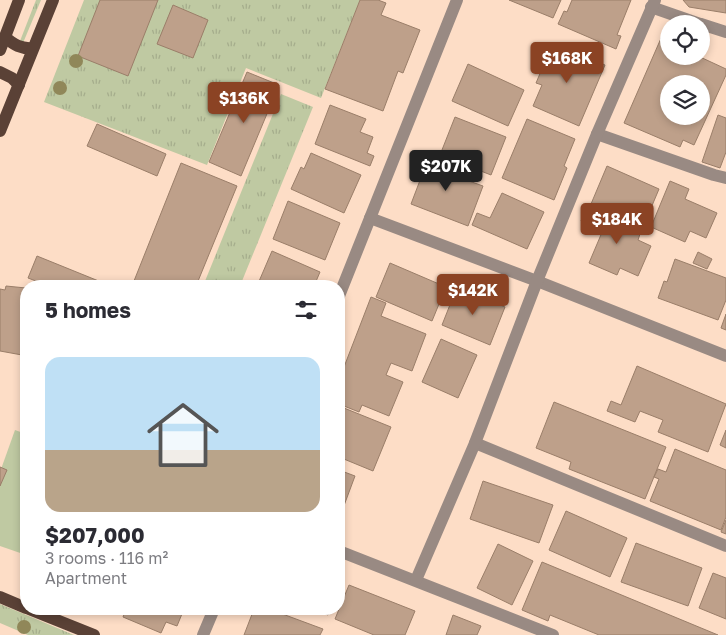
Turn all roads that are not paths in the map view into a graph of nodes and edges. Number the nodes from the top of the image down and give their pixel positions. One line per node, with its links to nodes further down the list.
1 (19, 0): 8 (main road)
2 (53, 0): 9 (main road)
3 (452, 2): 16 (street)
4 (653, 4): 5 (street); 14 (street)
5 (679, 15)
6 (710, 27): 7 (street)
7 (726, 32)
8 (5, 37): 9 (main road); 10 (main road)
9 (34, 48): 12 (main road)
10 (0, 50)
11 (0, 72): 12 (main road)
12 (18, 85): 13 (main road)
13 (0, 131)
14 (597, 134): 15 (street); 18 (street)
15 (726, 178)
16 (370, 218): 17 (street); 18 (street)
17 (345, 281)
18 (537, 281): 19 (street); 20 (street)
19 (726, 356)
20 (475, 443): 21 (street); 23 (street)
21 (726, 546)
22 (345, 553): 23 (street)
23 (416, 580): 30 (street)
24 (0, 597): 25 (main road)
25 (20, 605)
26 (45, 615): 28 (main road)
27 (211, 615): 29 (street)
28 (94, 635)
29 (203, 635)
30 (553, 635)

